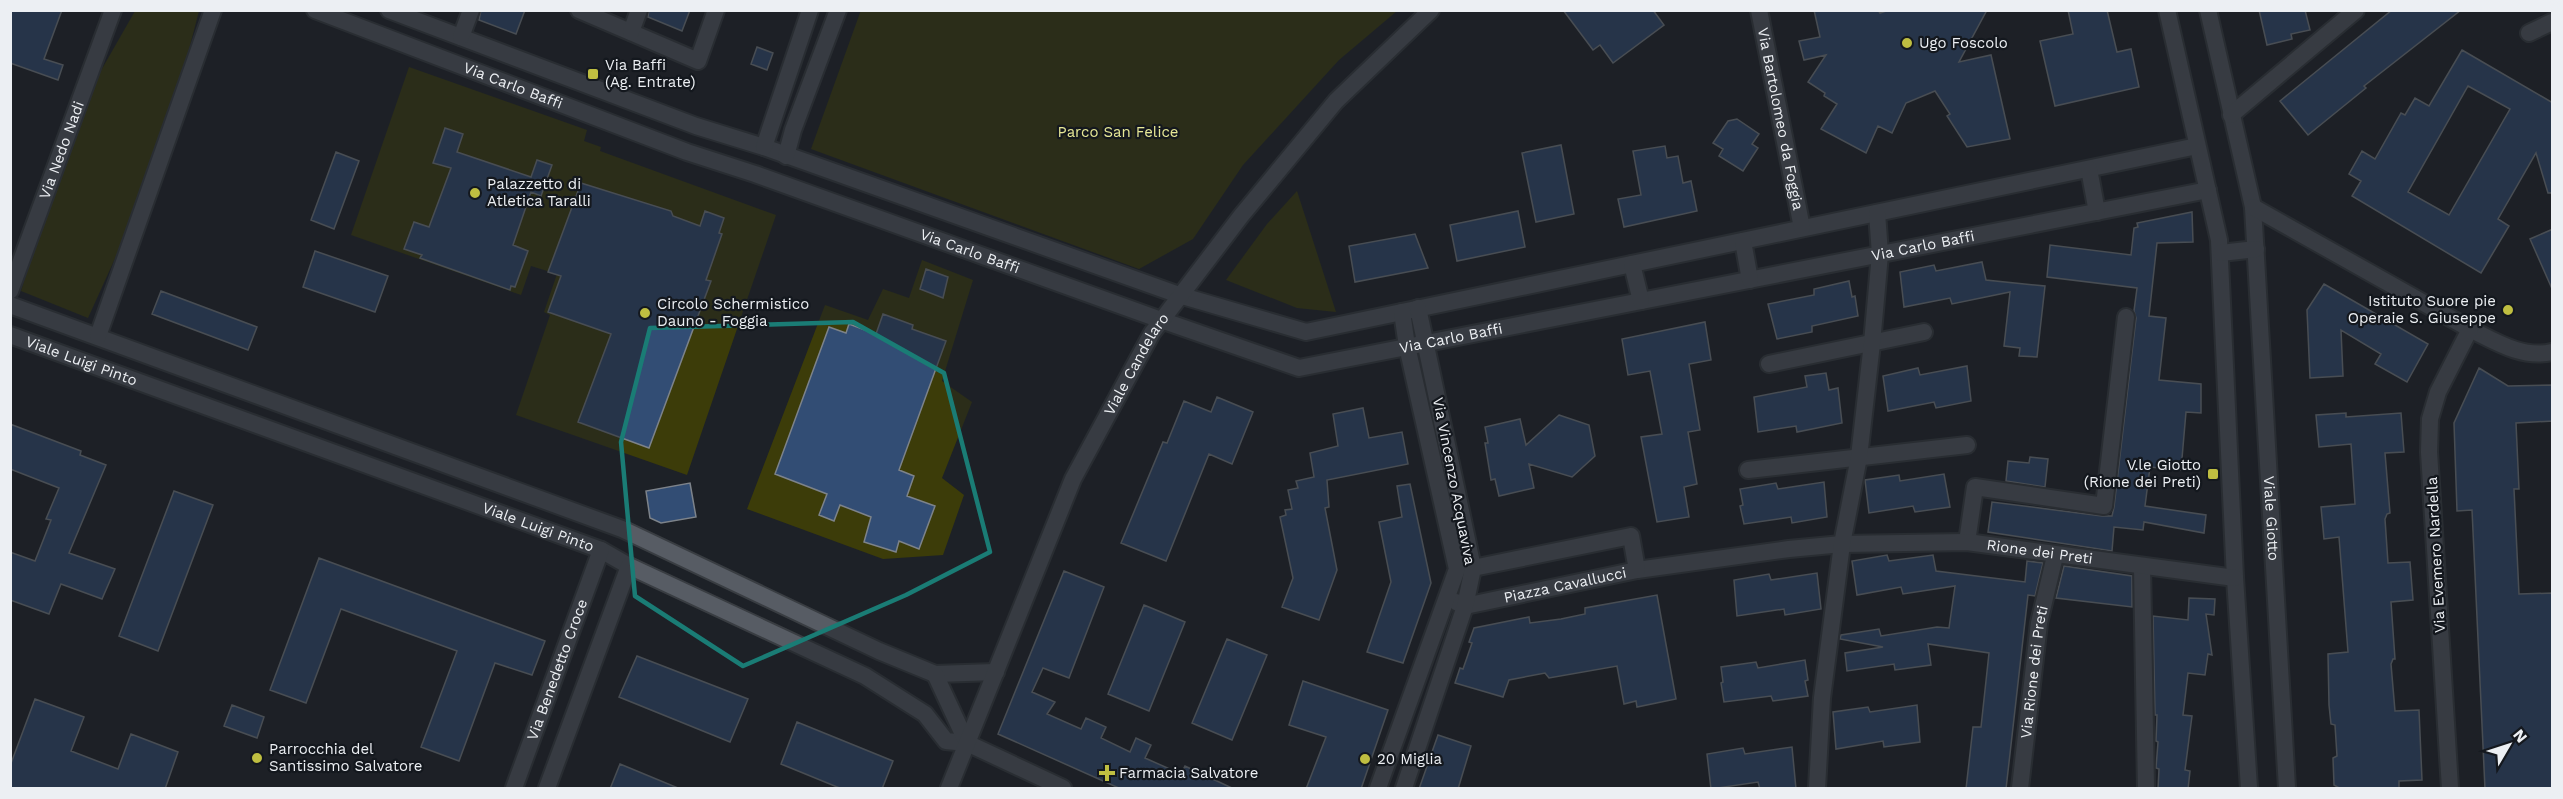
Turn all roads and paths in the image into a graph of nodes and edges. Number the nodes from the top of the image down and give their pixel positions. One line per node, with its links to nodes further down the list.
1 (113, 10): 41 (street, Via Nedo Nadi)
2 (213, 10): 51 (street)
3 (315, 10): 26 (street, Via Carlo Baffi)
4 (389, 10): 19 (street, Via Carlo Baffi)
5 (471, 10): 19 (street)
6 (579, 10): 17 (street)
7 (639, 10): 17 (street)
8 (716, 10): 17 (street)
9 (838, 10): 20 (street)
10 (1431, 10): 42 (street, Viale Candelaro)
11 (1759, 10): 34 (street, Via Bartolomeo da Foggia)
12 (2167, 10): 23 (street)
13 (2208, 10): 21 (street, Viale Giotto)
14 (2356, 10): 21 (street)
15 (807, 19): 20 (street); 24 (street)
16 (2553, 22): 18 (street)
17 (631, 32)
18 (2529, 33)
19 (461, 37): 22 (street, Via Carlo Baffi)
20 (828, 37): 25 (street)
21 (2231, 115): 31 (street, Viale Giotto)
22 (737, 139): 24 (street, Via Carlo Baffi); 26 (street)
23 (2197, 146): 27 (street, Via Carlo Baffi); 29 (street)
24 (764, 147): 25 (street, Via Carlo Baffi)
25 (786, 156): 28 (street, Via Carlo Baffi)
26 (730, 167): 30 (street, Via Carlo Baffi)
27 (2089, 168): 32 (street); 33 (street, Via Carlo Baffi)
28 (830, 171): 30 (street); 42 (street, Via Carlo Baffi)
29 (2208, 190): 32 (street, Via Carlo Baffi); 37 (street)
30 (821, 198): 47 (street, Via Carlo Baffi)
31 (2253, 207): 36 (street, Viale Giotto); 48 (street)
32 (2097, 212): 38 (street, Via Carlo Baffi)
33 (1877, 213): 34 (street, Via Carlo Baffi); 38 (street)
34 (1802, 228): 35 (street, Via Carlo Baffi)
35 (1743, 241): 39 (street, Via Carlo Baffi); 40 (street)
36 (2256, 249): 37 (street); 88 (street, Viale Giotto)
37 (2221, 253): 71 (street)
38 (1880, 254): 40 (street, Via Carlo Baffi); 53 (street)
39 (1632, 264): 43 (street); 45 (street, Via Carlo Baffi)
40 (1750, 280): 43 (street, Via Carlo Baffi)
41 (10, 291)
42 (1179, 295): 45 (street, Via Carlo Baffi); 47 (street, Viale Candelaro)
43 (1641, 301): 52 (street, Via Carlo Baffi)
44 (10, 305): 51 (street, Viale Luigi Pinto)
45 (1410, 310): 52 (street, Via Vincenzo Acquaviva); 54 (street, Via Vincenzo Acquaviva)
46 (2126, 317): 62 (street)
47 (1161, 320): 54 (street, Via Carlo Baffi); 75 (street, Viale Candelaro)
48 (2470, 329): 55 (street); 89 (street, Via Evemero Nardella)
49 (1924, 332): 53 (street)
50 (10, 335): 58 (street, Viale Luigi Pinto)
51 (98, 336): 57 (street, Viale Luigi Pinto)
52 (1427, 342): 54 (street, Via Carlo Baffi); 68 (street, Via Vincenzo Acquaviva)
53 (1872, 343): 56 (street); 60 (street)
54 (1407, 346): 72 (street, Via Vincenzo Acquaviva)
55 (2553, 352)
56 (1769, 364)
57 (278, 402): 58 (street); 70 (street, Viale Luigi Pinto)
58 (270, 429): 64 (street, Viale Luigi Pinto)
59 (1967, 444): 60 (street)
60 (1859, 457): 61 (street); 63 (street)
61 (1749, 470)
62 (1967, 542): 63 (street, Rione dei Preti); 65 (street, Rione dei Preti)
63 (1842, 544): 69 (street, Rione dei Preti); 84 (street)
64 (602, 550): 66 (street, Viale Luigi Pinto); 78 (street, Via Benedetto Croce)
65 (2055, 555): 67 (street, Rione dei Preti); 85 (street, Via Rione dei Preti)
66 (629, 566): 73 (street, Viale Luigi Pinto); 79 (street, Via Benedetto Croce)
67 (2142, 566): 71 (street, Rione dei Preti); 86 (street)
68 (1473, 568): 69 (street, Piazza Cavallucci); 74 (street, Via Vincenzo Acquaviva)
69 (1637, 570): 74 (street, Piazza Cavallucci)
70 (716, 574): 73 (street); 76 (street, Viale Luigi Pinto)
71 (2235, 578): 87 (street)
72 (1447, 598): 74 (street); 82 (street, Via Vincenzo Acquaviva)
73 (710, 604): 77 (street, Viale Luigi Pinto)
74 (1465, 606): 83 (street, Via Vincenzo Acquaviva)
75 (996, 672): 76 (street, Viale Luigi Pinto); 77 (street, Viale Candelaro)
76 (935, 674): 77 (street)
77 (968, 743): 80 (street, Viale Candelaro); 81 (street, Viale Luigi Pinto)
78 (514, 789)
79 (547, 789)
80 (949, 789)
81 (1063, 789)
82 (1378, 789)
83 (1404, 789)
84 (1817, 789)
85 (2020, 789)
86 (2146, 789)
87 (2249, 789)
88 (2286, 789)
89 (2450, 789)

